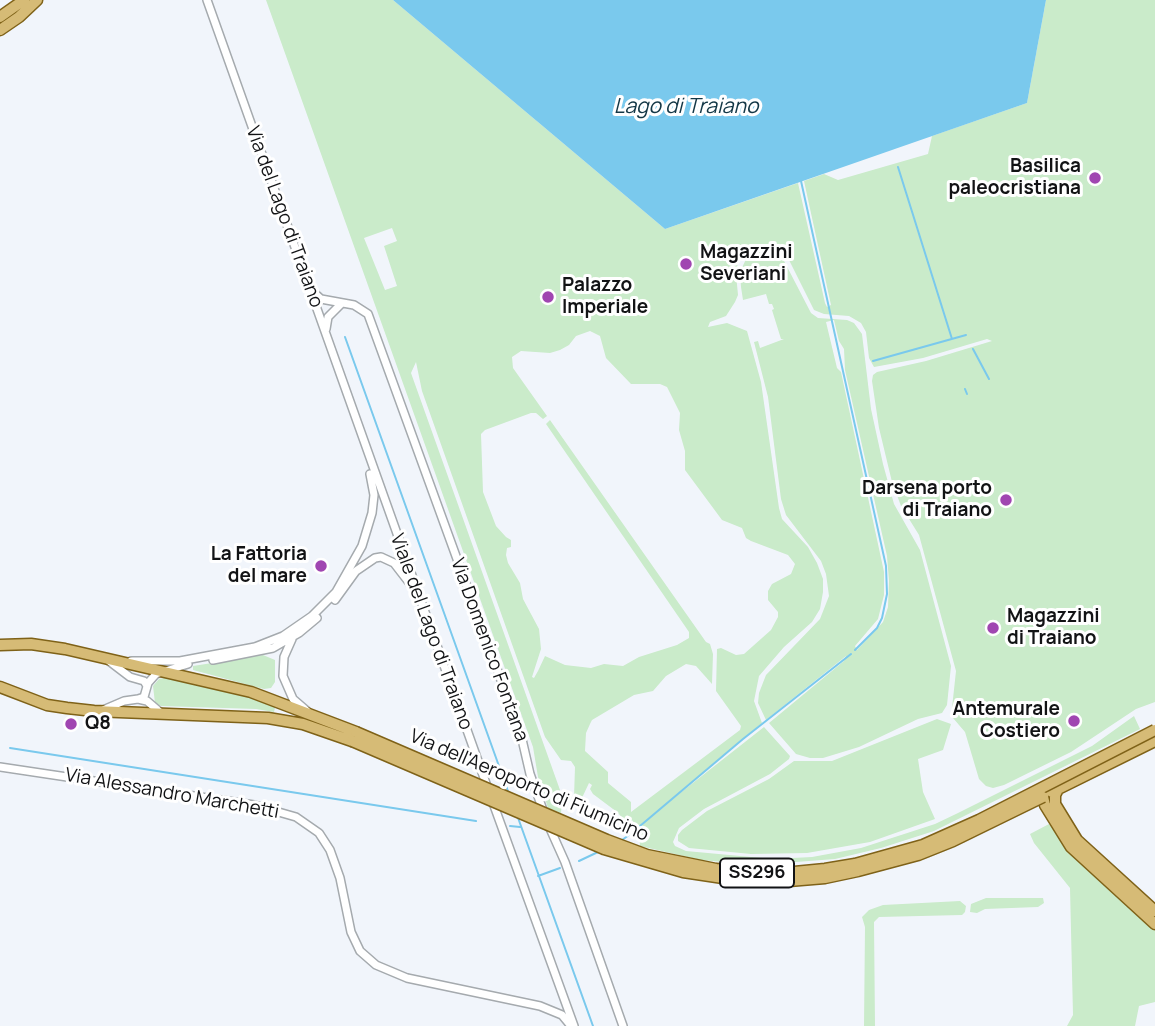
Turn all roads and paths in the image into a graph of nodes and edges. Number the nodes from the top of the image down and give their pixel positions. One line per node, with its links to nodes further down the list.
1 (24, 0): 4 (main road)
2 (37, 0): 5 (main road)
3 (206, 0): 6 (street, Via del Lago di Traiano)
4 (0, 17)
5 (0, 30)
6 (309, 287): 7 (street); 8 (street, Via del Lago di Traiano)
7 (341, 303): 8 (street); 35 (street, Via Domenico Fontana)
8 (325, 332): 9 (street, Via del Lago di Traiano)
9 (361, 434): 10 (street, Viale del Lago di Traiano)
10 (366, 449): 11 (street); 13 (street, Viale del Lago di Traiano)
11 (365, 539): 12 (street); 16 (street)
12 (381, 557): 13 (street); 14 (street)
13 (420, 601): 34 (street, Viale del Lago di Traiano)
14 (299, 633): 17 (street); 23 (street)
15 (0, 645): 16 (main road, Via dell'Aeroporto di Fiumicino)
16 (96, 656): 17 (main road, Via dell'Aeroporto di Fiumicino); 18 (street)
17 (165, 671): 18 (street); 23 (main road, Via dell'Aeroporto di Fiumicino / SS296)
18 (147, 686): 20 (street)
19 (0, 687): 21 (main road, Via dell'Aeroporto di Fiumicino)
20 (138, 699): 21 (street); 22 (street)
21 (94, 712): 22 (main road, Via dell'Aeroporto di Fiumicino)
22 (163, 714): 25 (main road, Via dell'Aeroporto di Fiumicino / SS296)
23 (317, 716): 25 (main road, Via dell'Aeroporto di Fiumicino / SS296)
24 (1155, 730): 28 (main road, Via dell'Aeroporto di Fiumicino / SS296, bridge)
25 (354, 736): 28 (main road, Via dell'Aeroporto di Fiumicino / SS296, bridge); 30 (main road, Via dell'Aeroporto di Fiumicino / SS296, bridge)
26 (1155, 741): 29 (main road, Via dell'Aeroporto di Fiumicino / SS296)
27 (0, 767): 34 (street, Via Alessandro Marchetti)
28 (1059, 778): 30 (main road, bridge)
29 (1058, 789): 30 (main road, Via dell'Aeroporto di Fiumicino / SS296); 31 (main road)
30 (1043, 797): 31 (main road)
31 (1057, 818): 32 (main road); 33 (main road)
32 (1155, 911)
33 (1155, 924)
34 (573, 1026)
35 (623, 1026)

